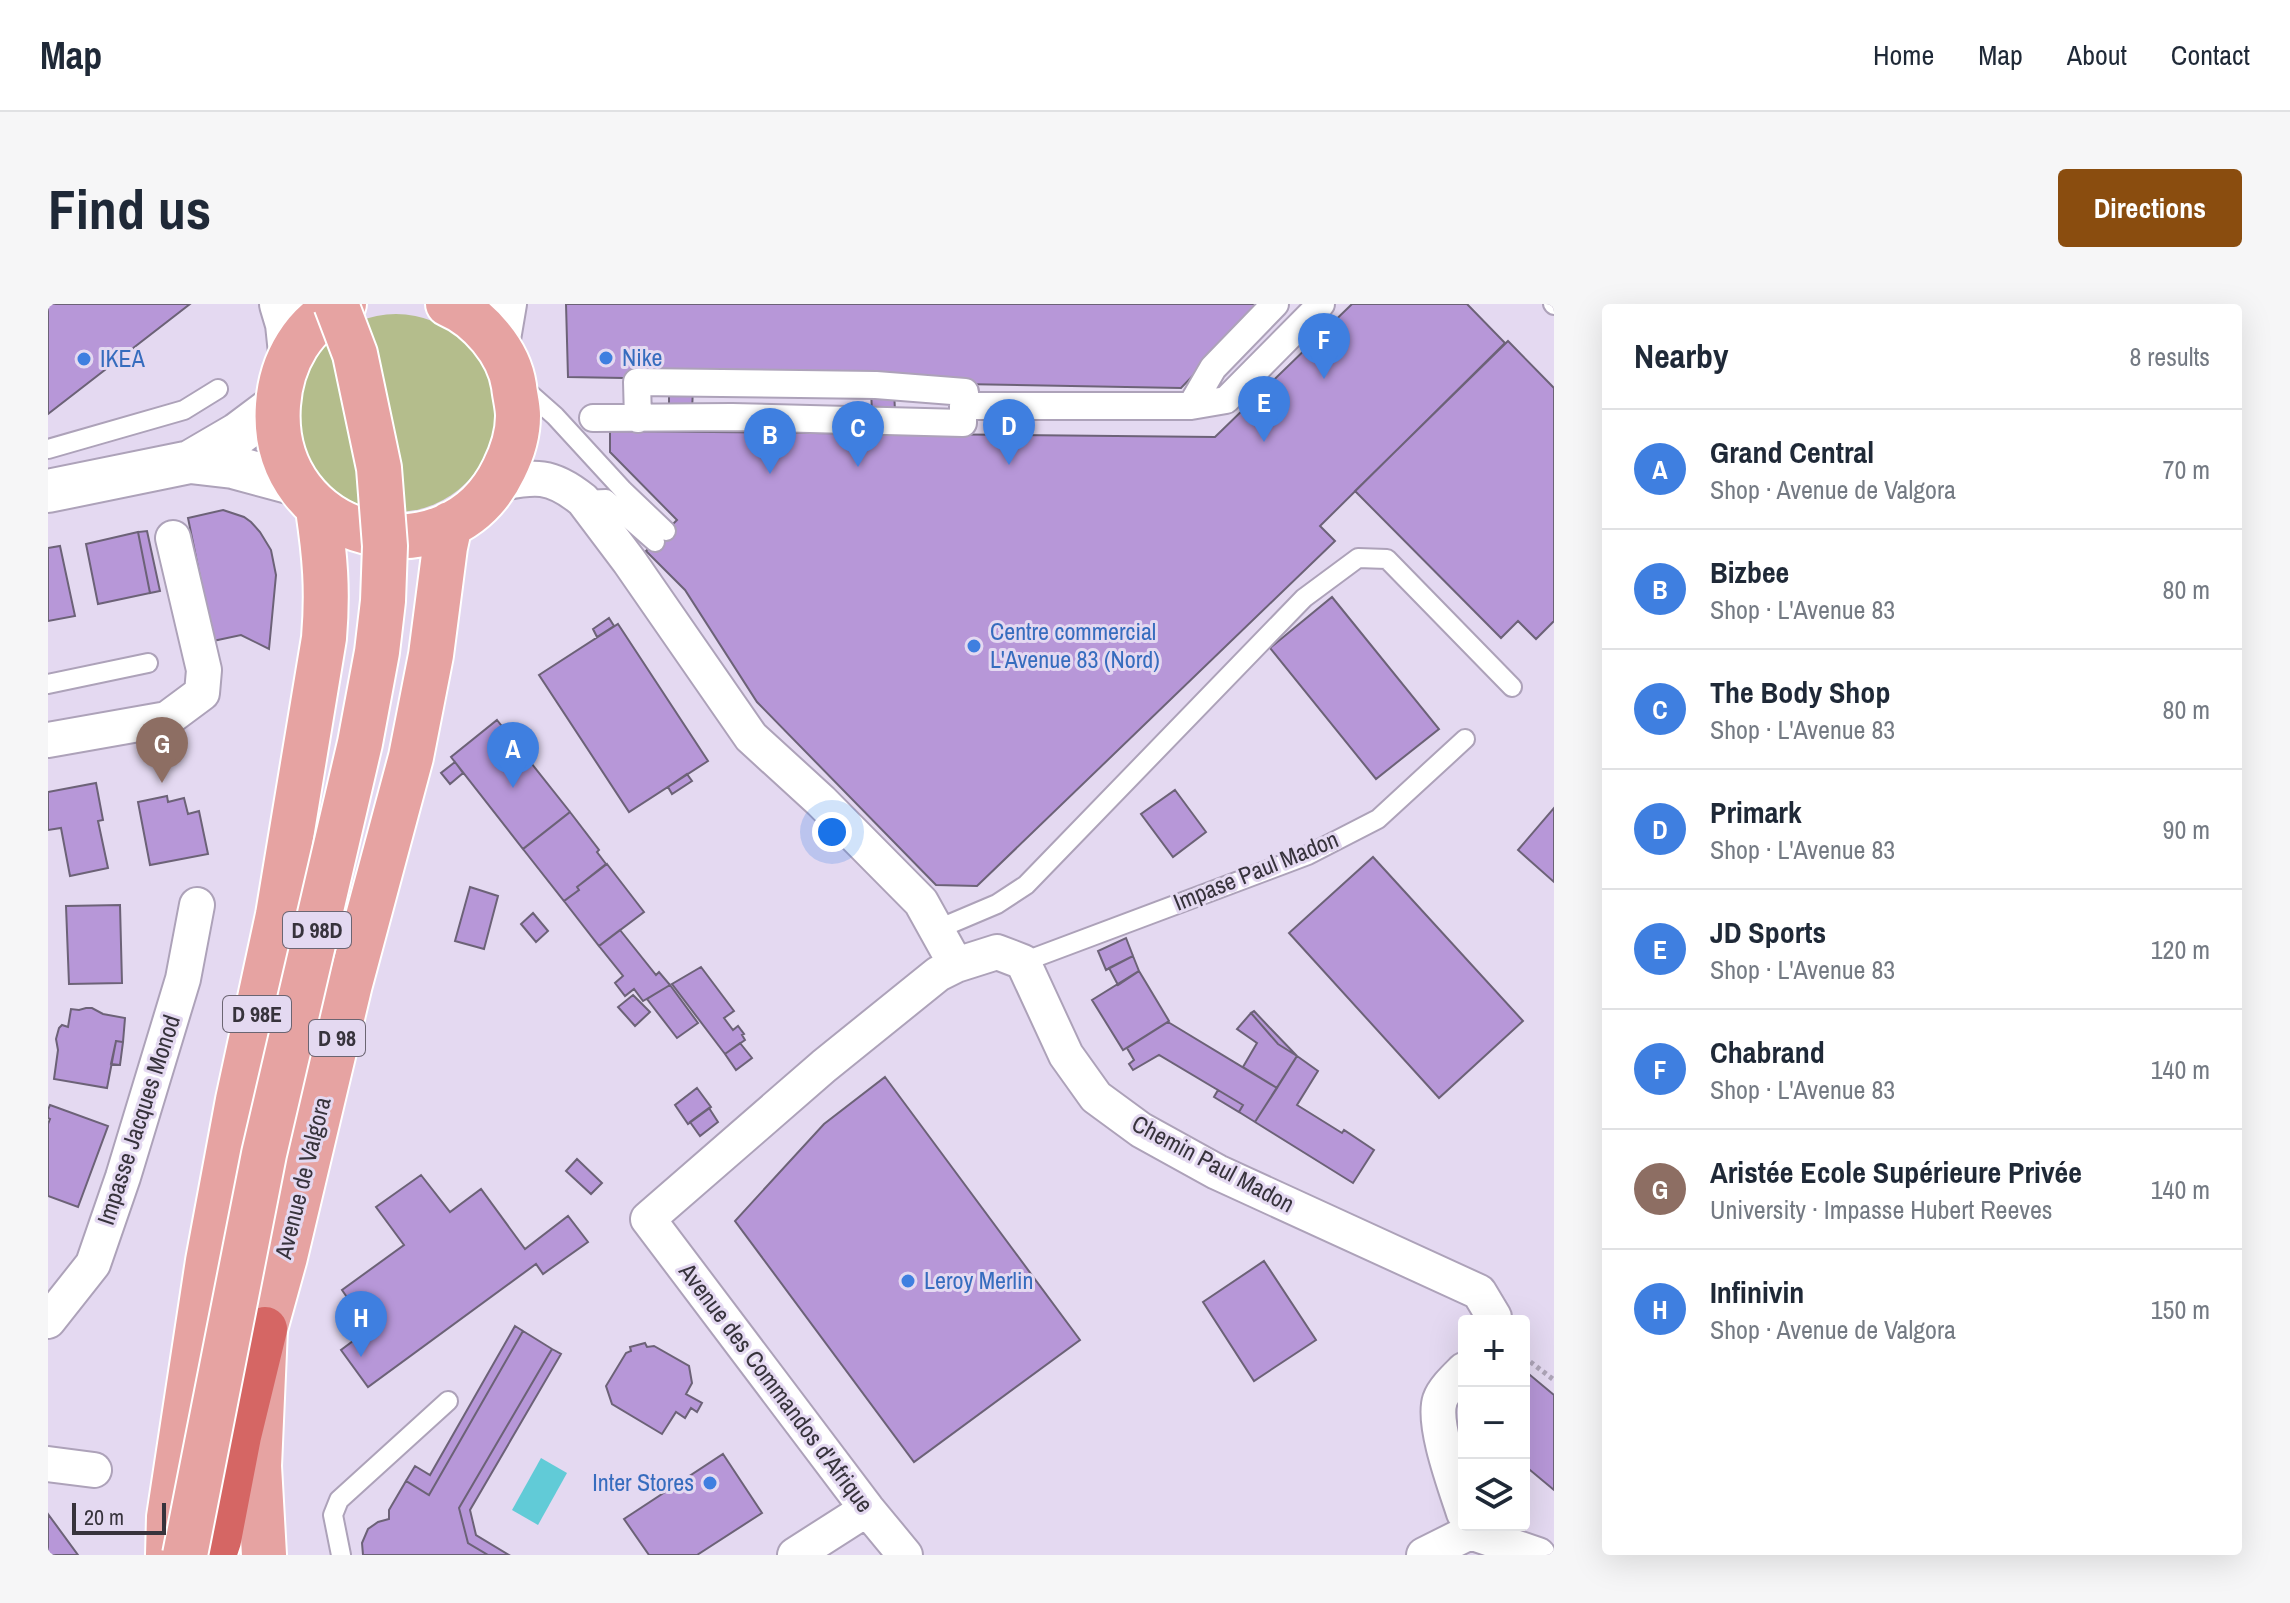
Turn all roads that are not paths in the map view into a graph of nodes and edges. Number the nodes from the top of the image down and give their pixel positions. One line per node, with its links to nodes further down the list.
1 (282, 304): 9 (main road)
2 (336, 304): 49 (main road, D 98D, bridge)
3 (344, 304): 9 (main road)
4 (448, 304): 10 (main road)
5 (509, 304): 10 (street)
6 (1321, 304): 8 (street)
7 (1269, 310): 8 (street); 16 (street)
8 (1286, 340): 16 (street)
9 (291, 353): 14 (main road)
10 (507, 366): 23 (main road); 26 (lane)
11 (720, 383): 12 (street); 17 (street); 20 (street)
12 (793, 384): 15 (street); 19 (street)
13 (218, 389): 21 (lane)
14 (278, 404): 22 (street); 25 (main road)
15 (963, 406): 16 (street); 19 (street)
16 (1191, 406)
17 (723, 417): 19 (street); 20 (street)
18 (593, 418): 20 (street)
19 (794, 418)
20 (638, 419)
21 (48, 449)
22 (190, 462): 24 (street); 25 (street)
23 (497, 484): 26 (street); 27 (main road)
24 (48, 491)
25 (307, 496): 27 (main road); 49 (main road, D 98E)
26 (583, 500): 35 (street)
27 (450, 524): 40 (main road, Avenue de Valgora / D 98)
28 (173, 538): 33 (street)
29 (148, 663): 30 (lane)
30 (48, 684)
31 (1512, 687): 35 (lane)
32 (1465, 739): 36 (lane, Impase Paul Madon)
33 (48, 740)
34 (197, 905): 39 (street, Impasse Jacques Monod)
35 (938, 929): 37 (street)
36 (1023, 962): 37 (street); 38 (street, Chemin Paul Madon)
37 (956, 965): 46 (street, Avenue des Commandos d'Afrique)
38 (1490, 1315)
39 (48, 1321)
40 (265, 1329): 50 (highway); 51 (main road, Avenue de Valgora / D 98)
41 (1458, 1376): 45 (street)
42 (448, 1401): 52 (lane)
43 (48, 1464): 44 (street)
44 (94, 1470)
45 (1458, 1494)
46 (867, 1509): 53 (street); 54 (street, Avenue des Commandos d'Afrique)
47 (1458, 1530): 55 (street)
48 (1485, 1531): 56 (street)
49 (174, 1542)
50 (214, 1555)
51 (264, 1555)
52 (341, 1555)
53 (795, 1555)
54 (905, 1555)
55 (1424, 1555)
56 (1538, 1555)

